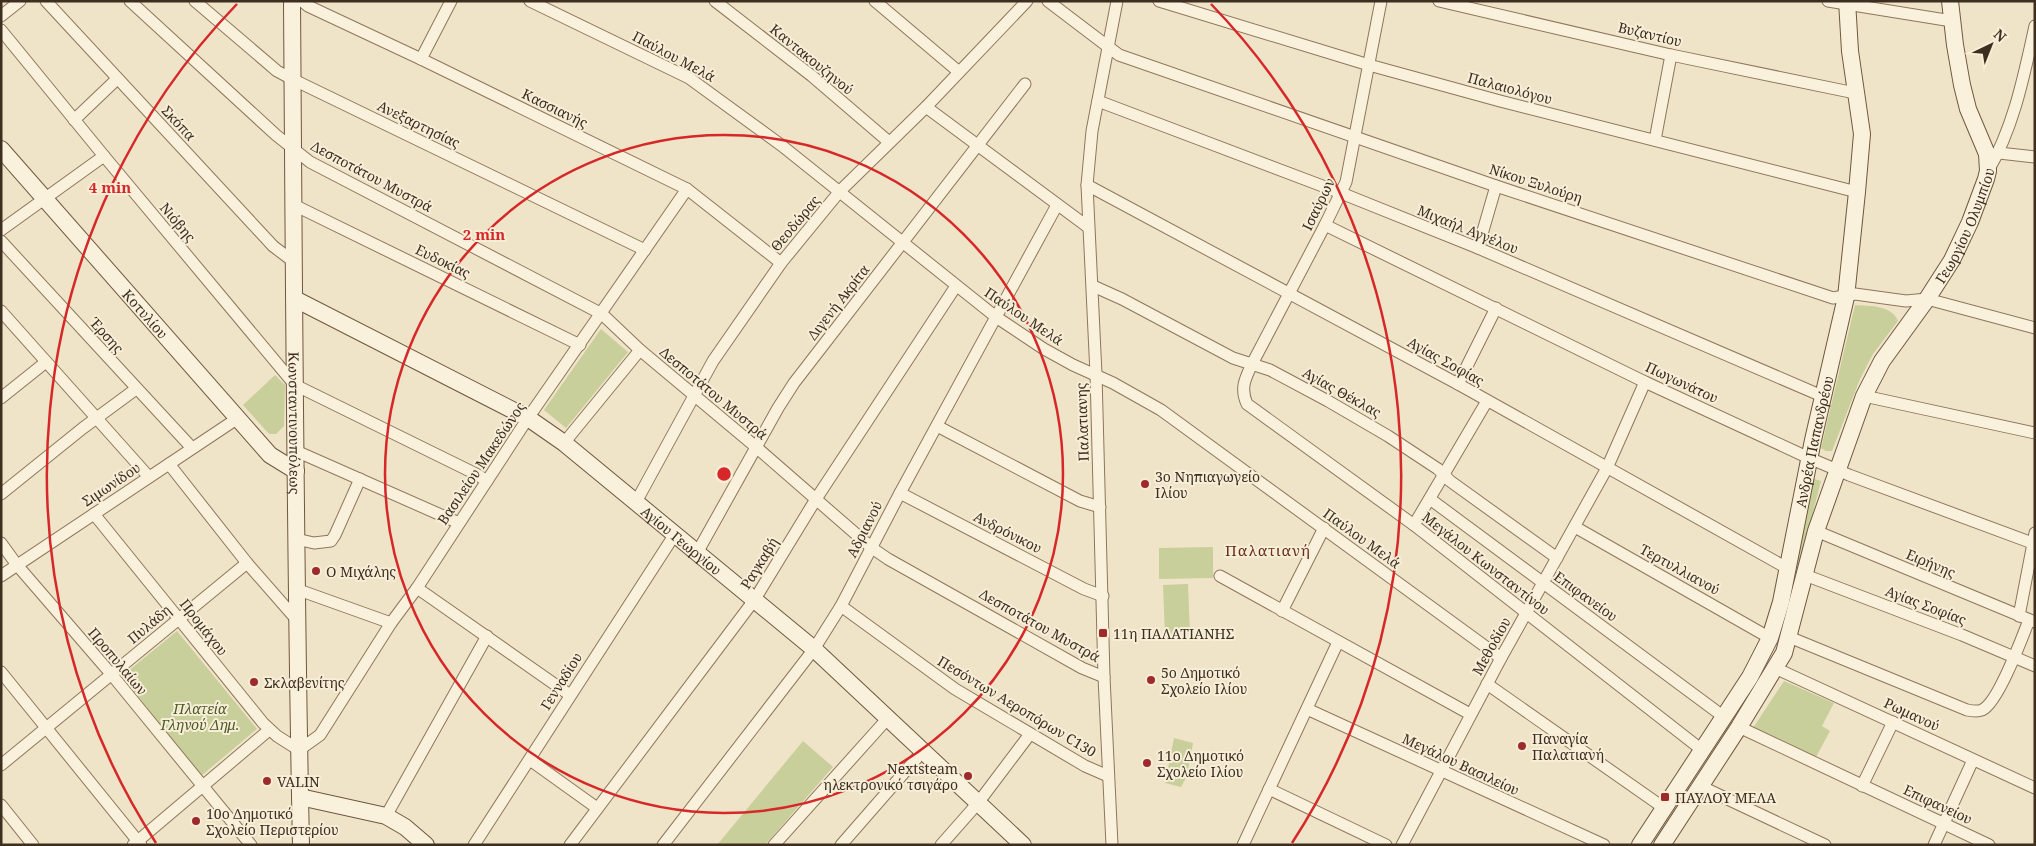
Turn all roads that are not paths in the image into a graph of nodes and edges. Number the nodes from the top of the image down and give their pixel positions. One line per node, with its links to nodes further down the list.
1 (20, 1): 20 (street)
2 (46, 1): 30 (street, Σκόπα)
3 (130, 1): 42 (street, Δεσποτάτου Μυστρά)
4 (195, 1): 31 (street, Ανεξαρτησίας)
5 (292, 1): 31 (street, Κωνσταντινουπόλεως)
6 (302, 1): 26 (street, Κασσιανής)
7 (451, 1): 26 (street)
8 (530, 1): 50 (street, Παύλου Μελά)
9 (715, 1): 39 (street, Καντακουζηνού)
10 (876, 1): 28 (street)
11 (1028, 1): 28 (street, Θεοδώρας)
12 (1048, 1): 24 (street, Νίκου Ξυλούρη)
13 (1117, 1): 24 (street, Παλατιανης)
14 (1159, 1): 27 (street, Παλαιολόγου)
15 (1381, 1): 27 (street, Ισαύρων)
16 (1439, 1): 25 (street, Βυζαντίου)
17 (1828, 1): 19 (street)
18 (1950, 1): 21 (street, Γεωργίου Ολυμπίου)
19 (1847, 3): 21 (street); 33 (street, Ανδρέα Παπανδρέου)
20 (1, 16)
21 (1952, 21): 46 (street, Γεωργίου Ολυμπίου)
22 (2035, 26): 29 (street)
23 (1, 30): 36 (street, Νιόβης)
24 (1108, 47): 34 (street, Παλατιανης); 37 (street, Νίκου Ξυλούρη)
25 (1671, 55): 33 (street, Βυζαντίου); 38 (street)
26 (421, 59): 49 (street, Κασσιανής)
27 (1369, 65): 37 (street, Ισαύρων); 38 (street, Παλαιολόγου)
28 (959, 72): 35 (street, Θεοδώρας)
29 (2029, 76): 43 (street)
30 (117, 79): 36 (street); 63 (street, Σκόπα)
31 (292, 79): 42 (street, Κωνσταντινουπόλεως); 62 (street, Ανεξαρτησίας)
32 (1025, 84): 40 (street, Διγενή Ακρίτα)
33 (1855, 93): 51 (street, Ανδρέα Παπανδρέου)
34 (1098, 101): 47 (street, Παλατιανης); 52 (street, Μιχαήλ Αγγέλου)
35 (926, 107): 39 (street, Θεοδώρας); 40 (street)
36 (74, 120): 44 (street, Νιόβης)
37 (1356, 137): 48 (street, Νίκου Ξυλούρη); 52 (street, Ισαύρων)
38 (1655, 140): 51 (street, Παλαιολόγου)
39 (889, 142): 50 (street, Θεοδώρας)
40 (977, 146): 55 (street); 60 (street, Διγενή Ακρίτα)
41 (1, 149): 53 (street, Κοτυλίου)
42 (293, 150): 54 (street, Κωνσταντινουπόλεως); 73 (street, Δεσποτάτου Μυστρά)
43 (1999, 153): 45 (street); 46 (street)
44 (104, 156): 53 (street); 83 (street, Νιόβης)
45 (2035, 157)
46 (1988, 171): 70 (street, Γεωργίου Ολυμπίου)
47 (1087, 185): 57 (street, Παλατιανης); 67 (street, Αγίας Σοφίας)
48 (1496, 186): 61 (street); 68 (street, Νίκου Ξυλούρη)
49 (686, 189): 62 (street, Βασιλείου Μακεδώνος); 64 (street, Κασσιανής)
50 (840, 192): 60 (street, Παύλου Μελά); 64 (street, Θεοδώρας)
51 (1857, 192): 68 (street, Ανδρέα Παπανδρέου)
52 (1342, 193): 56 (street, Ισαύρων); 61 (street, Μιχαήλ Αγγέλου)
53 (45, 199): 58 (street); 91 (street, Κοτυλίου)
54 (294, 205): 63 (street, Κωνσταντινουπόλεως); 76 (street, Ευδοκίας)
55 (1057, 205): 57 (street); 74 (street, Αδριανού)
56 (1325, 225): 67 (street, Ισαύρων); 71 (street, Πωγωνάτου)
57 (1088, 227): 66 (street, Παλατιανης)
58 (1, 230)
59 (1, 241): 84 (street, Έρσης)
60 (903, 242): 65 (street, Παύλου Μελά); 97 (street, Διγενή Ακρίτα)
61 (1478, 248): 87 (street, Μιχαήλ Αγγέλου)
62 (645, 250): 73 (street, Βασιλείου Μακεδώνος)
63 (294, 262): 69 (street, Κωνσταντινουπόλεως)
64 (780, 263): 86 (street, Θεοδώρας)
65 (956, 286): 74 (street, Παύλου Μελά); 112 (street, Ραγκαβή)
66 (1093, 286): 79 (street, Αγίας Θέκλας); 80 (street, Παλατιανης)
67 (1289, 294): 79 (street, Ισαύρων); 82 (street, Αγίας Σοφίας)
68 (1846, 297): 70 (street, Νίκου Ξυλούρη); 87 (street, Ανδρέα Παπανδρέου)
69 (295, 299): 83 (street, Κωνσταντινουπόλεως); 92 (street, Αγίου Γεωργίου)
70 (1927, 299): 75 (street, Νίκου Ξυλούρη); 88 (street, Ανδρέα Παπανδρέου)
71 (1496, 308): 81 (street, Πωγωνάτου); 82 (street)
72 (1, 311): 78 (street)
73 (602, 314): 76 (street, Βασιλείου Μακεδώνος); 77 (street, Δεσποτάτου Μυστρά)
74 (996, 317): 80 (street, Παύλου Μελά); 94 (street, Αδριανού)
75 (2035, 328)
76 (580, 345): 92 (street, Βασιλείου Μακεδώνος)
77 (640, 350): 86 (street, Δεσποτάτου Μυστρά); 96 (street)
78 (46, 362): 85 (street); 93 (street)
79 (1252, 364): 90 (street, Ισαύρων); 105 (street, Αγίας Θέκλας)
80 (1096, 374): 114 (street, Παλατιανης); 119 (street, Παύλου Μελά)
81 (1645, 382): 100 (street, Πωγωνάτου); 102 (street, Μεθοδίου)
82 (1458, 384): 89 (street, Αγίας Σοφίας)
83 (295, 385): 99 (street, Κωνσταντινουπόλεως); 108 (street)
84 (136, 389): 93 (street); 98 (street, Έρσης)
85 (2, 395)
86 (694, 396): 97 (street, Δεσποτάτου Μυστρά); 113 (street, Θεοδώρας)
87 (1822, 396): 100 (street, Ανδρέα Παπανδρέου)
88 (1864, 396): 95 (street); 103 (street, Ανδρέα Παπανδρέου)
89 (1487, 401): 102 (street, Αγίας Σοφίας); 105 (street)
90 (1247, 404): 117 (street, Μεγάλου Κωνσταντίνου)
91 (238, 418): 98 (street, Σιμωνίδου); 104 (street, Κοτυλίου)
92 (528, 418): 96 (street, Αγίου Γεωργίου); 108 (street, Βασιλείου Μακεδώνος)
93 (97, 419): 106 (street); 110 (street)
94 (936, 426): 109 (street, Αδριανού); 114 (street)
95 (2035, 433)
96 (564, 443): 113 (street, Αγίου Γεωργίου)
97 (756, 447): 112 (street, Δεσποτάτου Μυστρά); 126 (street, Διγενή Ακρίτα)
98 (192, 448): 101 (street, Σιμωνίδου)
99 (296, 451): 104 (street, Κωνσταντινουπόλεως); 107 (street)
100 (1809, 458): 103 (street, Πωγωνάτου); 130 (street, Ανδρέα Παπανδρέου)
101 (169, 464): 106 (street, Σιμωνίδου); 128 (street)
102 (1607, 468): 118 (street, Μεθοδίου); 130 (street, Αγίας Σοφίας)
103 (1837, 469): 120 (street, Ανδρέα Παπανδρέου); 123 (street, Πωγωνάτου)
104 (296, 471): 122 (street, Κωνσταντινουπόλεως)
105 (1444, 475): 111 (street); 127 (street, Αγίας Θέκλας)
106 (149, 477): 115 (street, Σιμωνίδου)
107 (360, 479): 116 (street); 122 (street)
108 (486, 481): 116 (street, Βασιλείου Μακεδώνος)
109 (900, 493): 125 (street, Αδριανού); 137 (street, Ανδρόνικου)
110 (1, 494)
111 (1430, 498): 117 (street); 134 (street, Επιφανείου)
112 (816, 499): 125 (street, Δεσποτάτου Μυστρά); 138 (street, Ραγκαβή)
113 (636, 502): 121 (street, Αγίου Γεωργίου)
114 (1100, 508): 137 (street, Παλατιανης)
115 (94, 514): 129 (street, Σιμωνίδου); 142 (street, Προμάχου)
116 (459, 523): 135 (street, Βασιλείου Μακεδώνος)
117 (1414, 526): 141 (street, Μεγάλου Κωνσταντίνου)
118 (1575, 527): 127 (street, Μεθοδίου); 148 (street, Τερτυλλιανού)
119 (1324, 528): 140 (street); 152 (street, Παύλου Μελά)
120 (1816, 530): 131 (street, Ανδρέα Παπανδρέου); 144 (street, Ειρήνης)
121 (674, 534): 126 (street, Αγίου Γεωργίου); 159 (street, Γενναδίου)
122 (296, 539): 136 (street, Κωνσταντινουπόλεως)
123 (2034, 540): 144 (street)
124 (1, 543): 129 (street, Προπυλαίων)
125 (872, 548): 139 (street, Αδριανού); 157 (street, Δεσποτάτου Μυστρά)
126 (697, 553): 138 (street, Αγίου Γεωργίου)
127 (1557, 558): 134 (street, Μεθοδίου)
128 (247, 563): 142 (street, Πυλάδη); 143 (street)
129 (17, 565): 132 (street, Σιμωνίδου); 156 (street, Προπυλαίων)
130 (1787, 568): 148 (street, Ανδρέα Παπανδρέου)
131 (1805, 575): 147 (street, Ανδρέα Παπανδρέου); 151 (street, Αγίας Σοφίας)
132 (1, 576)
133 (1220, 576): 140 (street)
134 (1543, 583): 141 (street, Μεθοδίου); 162 (street, Επιφανείου)
135 (417, 588): 145 (street, Βασιλείου Μακεδώνος); 146 (street)
136 (296, 589): 143 (street, Κωνσταντινουπόλεως); 145 (street)
137 (1103, 596): 157 (street, Παλατιανης)
138 (755, 599): 150 (street, Αγίου Γεωργίου); 185 (street, Ραγκαβή)
139 (841, 606): 150 (street, Αδριανού); 168 (street, Πεσόντων Αεροπόρων C130)
140 (1282, 611): 149 (street)
141 (1526, 614): 152 (street, Μεθοδίου); 170 (street, Μεγάλου Κωνσταντίνου)
142 (179, 618): 156 (street, Πυλάδη); 167 (street, Προμάχου)
143 (296, 619): 169 (street, Κωνσταντινουπόλεως)
144 (2028, 619): 151 (street)
145 (391, 624): 169 (street, Βασιλείου Μακεδώνος)
146 (487, 636): 159 (street); 187 (street)
147 (1789, 637): 151 (street); 154 (street, Ανδρέα Παπανδρέου)
148 (1770, 638): 162 (street, Ανδρέα Παπανδρέου)
149 (1338, 642): 160 (street); 161 (street)
150 (814, 649): 163 (street, Αγίου Γεωργίου); 191 (street, Αδριανού)
151 (2014, 657): 153 (street, Αγίας Σοφίας)
152 (1500, 658): 158 (street, Μεθοδίου)
153 (2035, 666)
154 (1775, 668): 164 (street, Ρωμανού); 166 (street, Ανδρέα Παπανδρέου)
155 (1, 672): 165 (street)
156 (112, 675): 165 (street, Πυλάδη); 177 (street, Προπυλαίων)
157 (1104, 677): 176 (street, Παλατιανης)
158 (1487, 684): 161 (street, Μεθοδίου); 186 (street)
159 (570, 695): 172 (street, Γενναδίου)
160 (1307, 709): 175 (street, Μεγάλου Βασιλείου); 180 (street)
161 (1470, 714): 175 (street, Μεθοδίου)
162 (1724, 717): 170 (street, Ανδρέα Παπανδρέου)
163 (888, 718): 171 (street, Αγίου Γεωργίου); 199 (street)
164 (1893, 722): 173 (street, Ρωμανού); 179 (street)
165 (46, 727): 174 (street, Πυλάδη); 190 (street)
166 (1740, 727): 178 (street, Ανδρέα Παπανδρέου); 179 (street, Επιφανείου)
167 (269, 730): 169 (street, Προμάχου); 177 (street)
168 (1030, 734): 176 (street, Πεσόντων Αεροπόρων C130); 183 (street)
169 (299, 750): 182 (street, Κωνσταντινουπόλεως)
170 (1702, 750): 186 (street, Ανδρέα Παπανδρέου)
171 (923, 751): 183 (street, Αγίου Γεωργίου); 200 (street)
172 (530, 760): 185 (street); 197 (street, Γενναδίου)
173 (1973, 760): 181 (street, Ρωμανού); 189 (street)
174 (1, 765)
175 (1441, 772): 206 (street, Μεθοδίου); 207 (street, Μεγάλου Βασιλείου)
176 (1108, 776): 203 (street, Παλατιανης)
177 (203, 786): 190 (street); 194 (street, Προπυλαίων)
178 (1700, 786): 192 (street, Ανδρέα Παπανδρέου); 209 (street)
179 (1862, 786): 189 (street, Επιφανείου)
180 (1269, 788): 204 (street); 205 (street)
181 (2035, 788)
182 (300, 797): 187 (street); 195 (street, Κωνσταντινουπόλεως)
183 (978, 803): 201 (street); 202 (street, Αγίου Γεωργίου)
184 (1, 805): 188 (street)
185 (597, 808): 198 (street, Ραγκαβή)
186 (1664, 808): 208 (street, Ανδρέα Παπανδρέου)
187 (386, 816): 196 (street)
188 (5, 818): 193 (street)
189 (1944, 823): 210 (street); 211 (street, Επιφανείου)
190 (137, 843)
191 (669, 843)
192 (1668, 843)
193 (33, 845)
194 (251, 845)
195 (301, 845)
196 (426, 845)
197 (474, 845)
198 (570, 845)
199 (774, 845)
200 (841, 845)
201 (941, 845)
202 (1023, 845)
203 (1112, 845)
204 (1243, 845)
205 (1386, 845)
206 (1402, 845)
207 (1604, 845)
208 (1640, 845)
209 (1825, 845)
210 (1934, 845)
211 (1989, 845)

